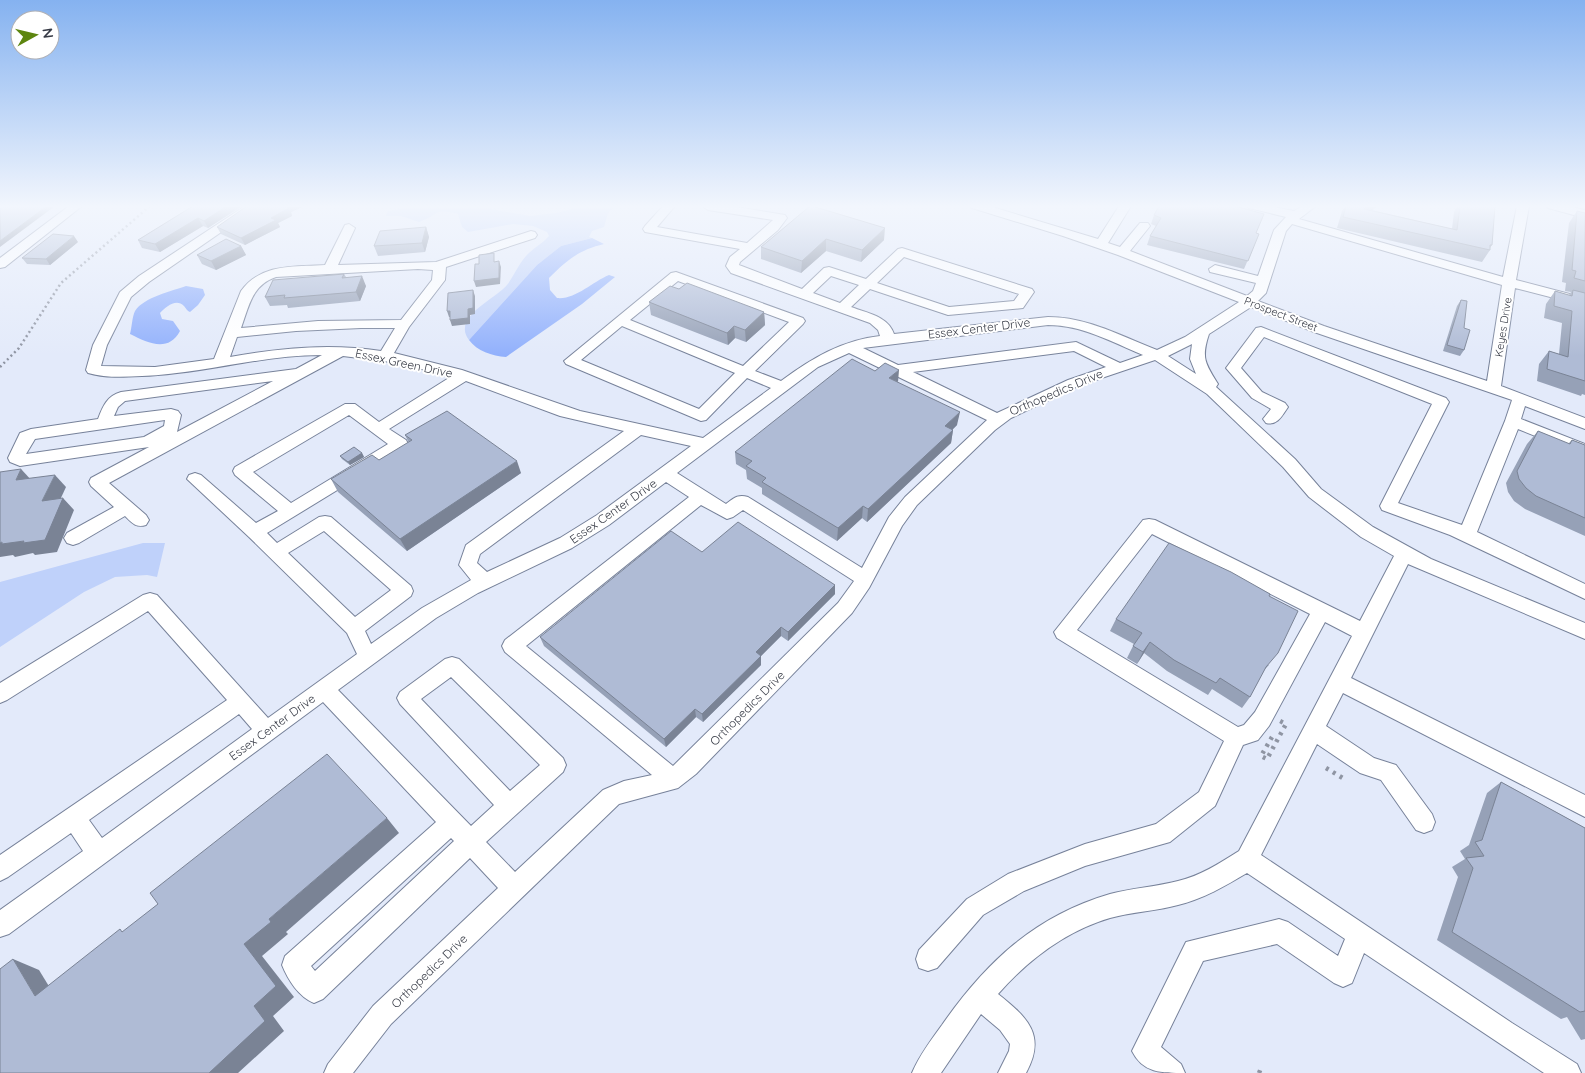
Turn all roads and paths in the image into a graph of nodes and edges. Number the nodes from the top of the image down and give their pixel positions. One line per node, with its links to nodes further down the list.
1 (10, 256): 13 (street)
2 (90, 256): 36 (path)
3 (178, 256): 35 (street, Essex Green Drive)
4 (336, 256): 15 (street)
5 (467, 256): 14 (street)
6 (739, 256): 20 (street)
7 (898, 256): 19 (street)
8 (915, 256): 23 (street)
9 (1132, 256): 21 (street, Prospect Street)
10 (1271, 256): 17 (street)
11 (1420, 256): 18 (street)
12 (1515, 256): 18 (street, Keyes Drive)
13 (0, 264)
14 (437, 266): 15 (street); 27 (street)
15 (330, 269): 29 (street)
16 (1215, 269): 17 (street)
17 (1263, 281): 21 (street)
18 (1510, 283): 22 (street); 43 (street, Keyes Drive)
19 (867, 284): 20 (street); 23 (street); 24 (street)
20 (804, 295): 24 (street)
21 (1249, 302): 28 (street); 43 (street, Prospect Street)
22 (1585, 302)
23 (1008, 306): 26 (street)
24 (842, 308): 30 (street)
25 (621, 321): 39 (street); 39 (street); 39 (street)
26 (1033, 322): 30 (street, Essex Center Drive); 33 (street, Essex Center Drive)
27 (404, 324): 29 (street); 34 (street)
28 (1203, 332): 33 (street); 45 (street)
29 (232, 333): 35 (street)
30 (888, 339): 31 (street, Essex Center Drive)
31 (849, 347): 38 (street); 42 (street, Essex Center Drive)
32 (342, 351): 34 (street, Essex Green Drive); 35 (street, Essex Green Drive); 40 (street)
33 (1157, 355): 37 (street, Orthopedics Drive); 45 (street, Essex Center Drive)
34 (384, 357): 41 (street, Essex Green Drive)
35 (220, 363)
36 (0, 367)
37 (1117, 367): 38 (street); 46 (street, Orthopedics Drive)
38 (894, 370): 46 (street)
39 (745, 372): 42 (street)
40 (300, 373): 48 (street); 58 (street)
41 (463, 376): 51 (street); 52 (street, Essex Green Drive)
42 (781, 386): 53 (street, Essex Center Drive)
43 (1493, 389): 44 (street, Prospect Street)
44 (1520, 398): 47 (street); 49 (street, Prospect Street)
45 (1231, 408): 50 (street)
46 (997, 419): 66 (street, Orthopedics Drive)
47 (1513, 421): 54 (street); 62 (street)
48 (104, 423): 48 (street)
49 (1585, 424)
50 (1250, 427): 62 (street); 65 (street)
51 (378, 429): 59 (street); 59 (street)
52 (638, 429): 53 (street, Essex Green Drive); 67 (street)
53 (706, 444): 55 (street, Essex Center Drive)
54 (1585, 450)
55 (666, 474): 57 (street); 67 (street, Essex Center Drive)
56 (195, 479): 61 (street)
57 (701, 496): 66 (street); 86 (street)
58 (126, 508): 60 (street); 63 (street)
59 (290, 512): 61 (street)
60 (140, 520)
61 (255, 532): 64 (street)
62 (1466, 535): 68 (street)
63 (73, 538)
64 (276, 552): 70 (street); 70 (street)
65 (1404, 554): 71 (street); 72 (street)
66 (865, 579): 86 (street, Orthopedics Drive)
67 (485, 582): 73 (street, Essex Center Drive)
68 (1585, 592)
69 (1320, 611): 71 (street); 84 (street); 84 (street)
70 (354, 628): 73 (street)
71 (1363, 632): 74 (street)
72 (1585, 632)
73 (368, 657): 75 (street, Essex Center Drive)
74 (1338, 681): 79 (street); 89 (street)
75 (324, 689): 81 (street, Essex Center Drive); 92 (street)
76 (0, 694): 77 (street)
77 (240, 702): 81 (street); 90 (street)
78 (1286, 724): 80 (path)
79 (1314, 729): 91 (street); 95 (street)
80 (1282, 730): 82 (path); 83 (path)
81 (267, 731): 94 (street, Essex Center Drive)
82 (1274, 734)
83 (1289, 736)
84 (1236, 737): 100 (street)
85 (1326, 768): 87 (path)
86 (673, 779): 97 (street, Orthopedics Drive)
87 (1346, 780)
88 (510, 806): 88 (street); 93 (street)
89 (1585, 806)
90 (72, 818): 94 (street); 96 (street)
91 (1424, 822)
92 (451, 823): 93 (street); 93 (street)
93 (470, 842): 97 (street)
94 (99, 853): 98 (street, Essex Center Drive)
95 (1247, 859): 99 (street); 101 (street)
96 (0, 869)
97 (515, 889): 102 (street, Orthopedics Drive)
98 (0, 925)
99 (1359, 934): 105 (street); 106 (street)
100 (928, 959)
101 (980, 996): 103 (street); 104 (street)
102 (338, 1073)
103 (925, 1073)
104 (1010, 1073)
105 (1172, 1073)
106 (1568, 1073)

